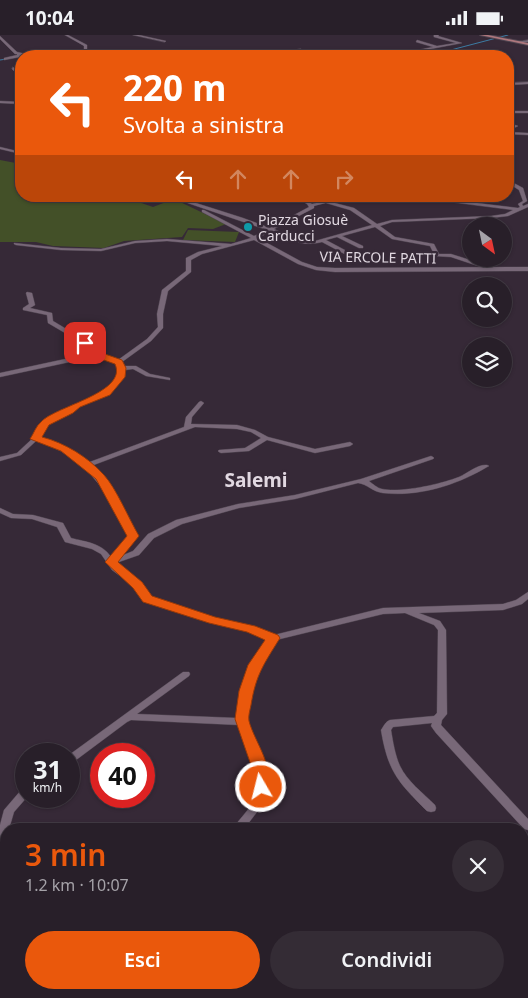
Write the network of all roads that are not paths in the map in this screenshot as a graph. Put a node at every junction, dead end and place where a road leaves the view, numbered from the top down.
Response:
1 (66, 35) edge
2 (80, 35) edge
3 (134, 35) edge
4 (290, 35) edge
5 (438, 35) edge
6 (482, 35) edge
7 (296, 36) edge
8 (0, 37) edge
9 (74, 39) junction
10 (166, 41) dead end
11 (417, 41) dead end
12 (528, 43) edge
13 (438, 47) junction
14 (15, 50) edge
15 (86, 50) edge
16 (422, 50) edge
17 (15, 57) edge
18 (6, 59) dead end
19 (13, 68) dead end
20 (15, 70) edge
21 (528, 83) edge
22 (514, 84) edge
23 (15, 99) edge
24 (2, 102) edge
25 (15, 103) edge
26 (514, 112) edge
27 (528, 112) edge
28 (514, 133) edge
29 (528, 134) edge
30 (0, 149) edge
31 (15, 152) edge
32 (514, 184) edge
33 (184, 202) edge
34 (186, 202) edge
35 (307, 202) edge
36 (331, 202) edge
37 (465, 202) edge
38 (327, 203) junction
39 (311, 204) junction
40 (526, 208) edge
41 (221, 213) junction
42 (211, 215) junction
43 (245, 221) junction
44 (231, 225) junction
45 (374, 226) junction
46 (271, 230) junction
47 (338, 236) junction
48 (255, 239) junction
49 (322, 240) junction
50 (16, 244) dead end
51 (232, 246) junction
52 (361, 247) dead end
53 (354, 257) dead end
54 (490, 269) junction
55 (528, 269) edge
56 (29, 293) dead end
57 (102, 356) junction
58 (120, 365) junction
59 (0, 375) edge
60 (168, 379) dead end
61 (201, 403) dead end
62 (187, 427) junction
63 (266, 438) junction
64 (36, 439) junction
65 (350, 444) dead end
66 (221, 451) dead end
67 (0, 459) edge
68 (431, 459) dead end
69 (85, 466) junction
70 (484, 466) dead end
71 (362, 481) junction
72 (0, 510) edge
73 (151, 536) junction
74 (133, 539) junction
75 (111, 562) junction
76 (528, 595) edge
77 (523, 603) edge
78 (405, 610) junction
79 (273, 638) junction
80 (186, 674) dead end
81 (124, 719) junction
82 (436, 719) junction
83 (243, 722) junction
84 (80, 751) edge
85 (15, 804) edge
86 (431, 808) dead end
87 (6, 823) edge
88 (242, 823) edge
89 (525, 823) edge

1 - 9 street
2 - 9 street
3 - 10 street
4 - 7 street
5 - 13 street
6 - 12 main road
8 - 14 street
9 - 15 street
11 - 13 street
13 - 16 street
17 - 18 street
19 - 20 street
21 - 22 street
23 - 24 street
24 - 25 street
26 - 27 street
28 - 29 street
30 - 31 street
32 - 40 street
33 - 42 street, VIA ERCOLE PATTI
34 - 41 street
35 - 39 street
36 - 38 street
37 - 40 street
38 - 39 street
38 - 45 street
39 - 46 street
40 - 45 street
41 - 42 street
41 - 43 street
42 - 44 street, VIA ERCOLE PATTI
43 - 44 street
43 - 46 street
44 - 48 street, VIA ERCOLE PATTI
45 - 47 street
45 - 54 street
46 - 48 street
46 - 49 street
47 - 49 street
47 - 52 street
48 - 51 street
48 - 54 street, VIA ERCOLE PATTI
49 - 53 street
50 - 51 street
51 - 58 street
54 - 55 street, VIA ERCOLE PATTI
56 - 57 street
57 - 58 street
57 - 59 street
58 - 60 street
58 - 64 street
61 - 62 street
62 - 63 street
62 - 69 street
63 - 65 street
63 - 66 street
64 - 67 street
64 - 69 street
68 - 71 street
69 - 74 street
70 - 71 street
71 - 73 street
72 - 75 street
73 - 74 street
73 - 75 street
74 - 75 street
75 - 79 street
76 - 77 street
77 - 78 street
78 - 79 street
78 - 82 street
79 - 83 street
80 - 81 street
81 - 83 street
81 - 84 street
82 - 86 street
82 - 89 street
83 - 88 street
85 - 87 street

